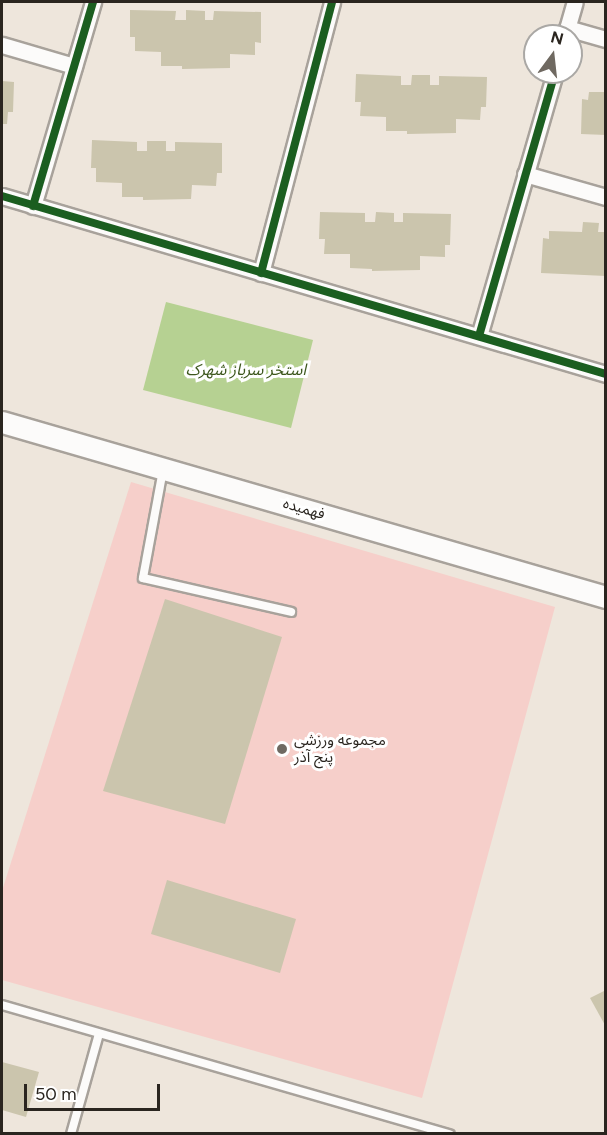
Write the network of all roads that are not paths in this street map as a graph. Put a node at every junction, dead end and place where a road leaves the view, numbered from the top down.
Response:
1 (93, 2) edge
2 (332, 2) edge
3 (575, 2) edge
4 (568, 24) edge
5 (583, 35) edge
6 (606, 39) edge
7 (2, 45) edge
8 (74, 66) junction
9 (551, 84) edge
10 (525, 174) junction
11 (2, 196) edge
12 (606, 197) edge
13 (33, 206) junction
14 (261, 273) junction
15 (479, 336) junction
16 (606, 374) edge
17 (2, 422) edge
18 (164, 469) junction
19 (606, 597) edge
20 (291, 612) dead end
21 (2, 1005) edge
22 (99, 1034) junction
23 (71, 1134) edge
24 (450, 1134) edge

1 - 8 street
2 - 14 street
3 - 4 street
5 - 6 street
7 - 8 street
8 - 13 street
9 - 10 street
10 - 12 street
10 - 15 street
11 - 13 street
13 - 14 street
14 - 15 street
15 - 16 street
17 - 18 main road, فهمیده
18 - 19 main road, فهمیده
18 - 20 lane
21 - 22 lane
22 - 23 lane
22 - 24 lane

